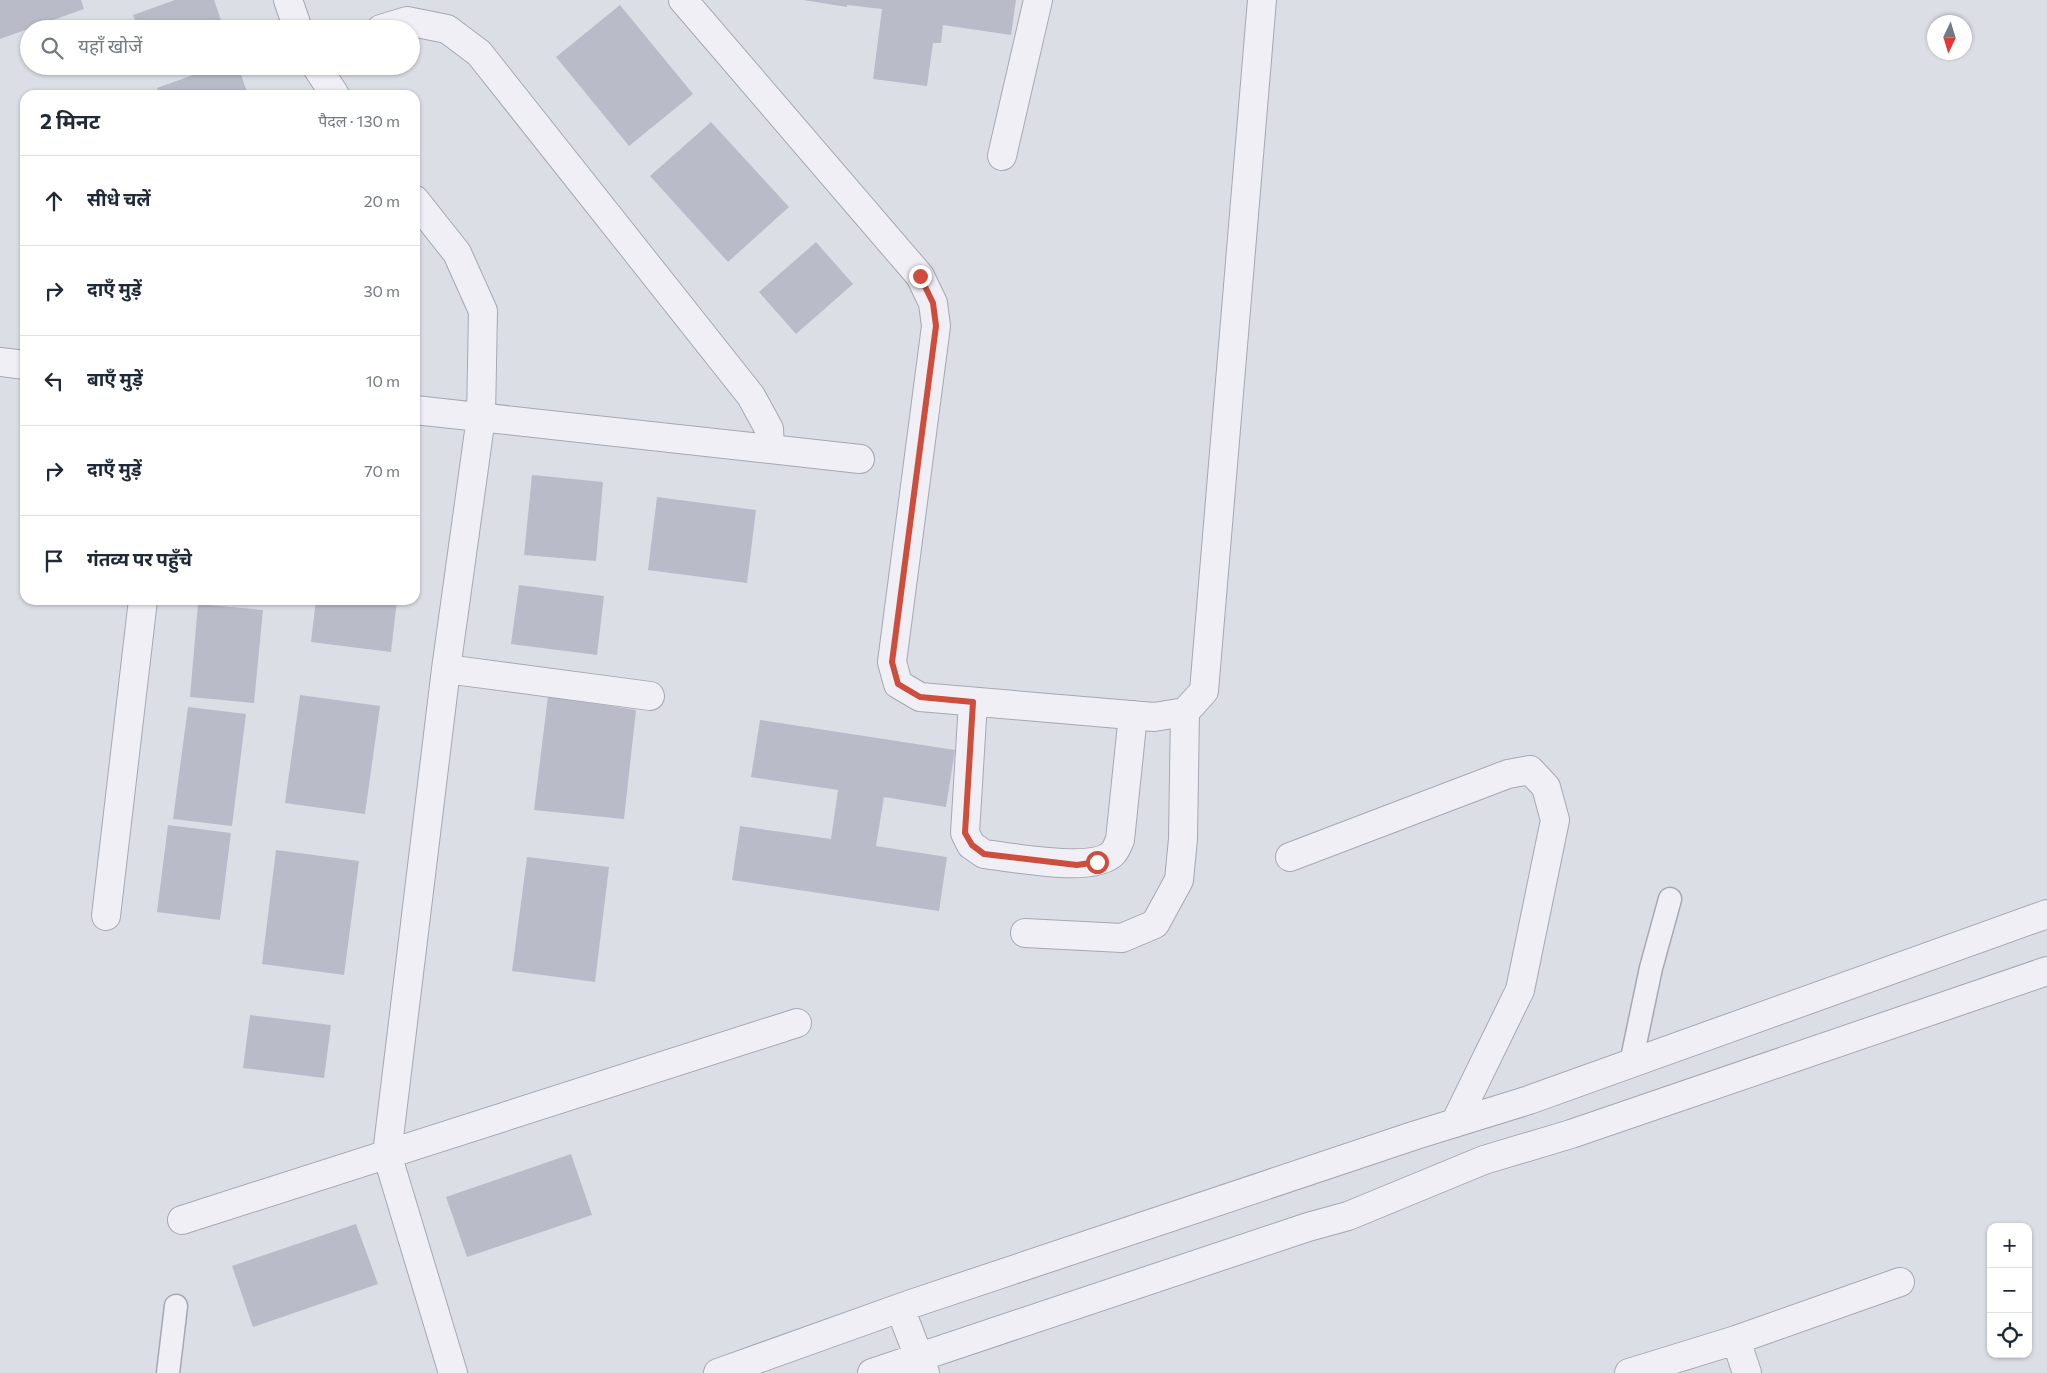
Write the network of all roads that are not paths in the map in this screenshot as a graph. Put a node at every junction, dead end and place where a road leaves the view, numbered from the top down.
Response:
1 (288, 0) edge
2 (683, 0) edge
3 (1038, 0) edge
4 (1262, 0) edge
5 (295, 20) edge
6 (420, 24) edge
7 (322, 75) edge
8 (333, 90) edge
9 (1002, 156) dead end
10 (420, 206) edge
11 (0, 362) edge
12 (20, 364) edge
13 (420, 411) edge
14 (481, 417) junction
15 (770, 449) junction
16 (860, 459) dead end
17 (143, 605) edge
18 (446, 669) junction
19 (650, 696) dead end
20 (973, 702) junction
21 (1185, 712) junction
22 (1133, 715) junction
23 (1290, 857) dead end
24 (1670, 899) dead end
25 (2047, 914) edge
26 (106, 916) dead end
27 (1025, 933) dead end
28 (2047, 971) edge
29 (797, 1022) dead end
30 (1631, 1063) junction
31 (1455, 1123) junction
32 (388, 1154) junction
33 (182, 1220) dead end
34 (1900, 1282) dead end
35 (176, 1306) dead end
36 (900, 1308) junction
37 (1736, 1340) junction
38 (922, 1365) edge
39 (168, 1373) edge
40 (453, 1373) edge
41 (718, 1373) edge
42 (872, 1373) edge
43 (1629, 1373) edge
44 (1747, 1373) edge

1 - 5 street
2 - 20 street
3 - 9 street
4 - 21 street
6 - 15 street
7 - 8 street
10 - 14 street
11 - 12 street
13 - 14 street
14 - 15 street
14 - 18 street
15 - 16 street
17 - 26 street
18 - 19 street
18 - 32 street
20 - 22 street
20 - 22 street
21 - 22 street
21 - 27 street
23 - 31 street
24 - 30 lane
25 - 30 street
28 - 38 street
29 - 32 street
30 - 31 street
31 - 36 street
32 - 33 street
32 - 40 street
34 - 37 street
35 - 39 lane
36 - 38 street
36 - 41 street
37 - 43 street
37 - 44 street
38 - 42 street

